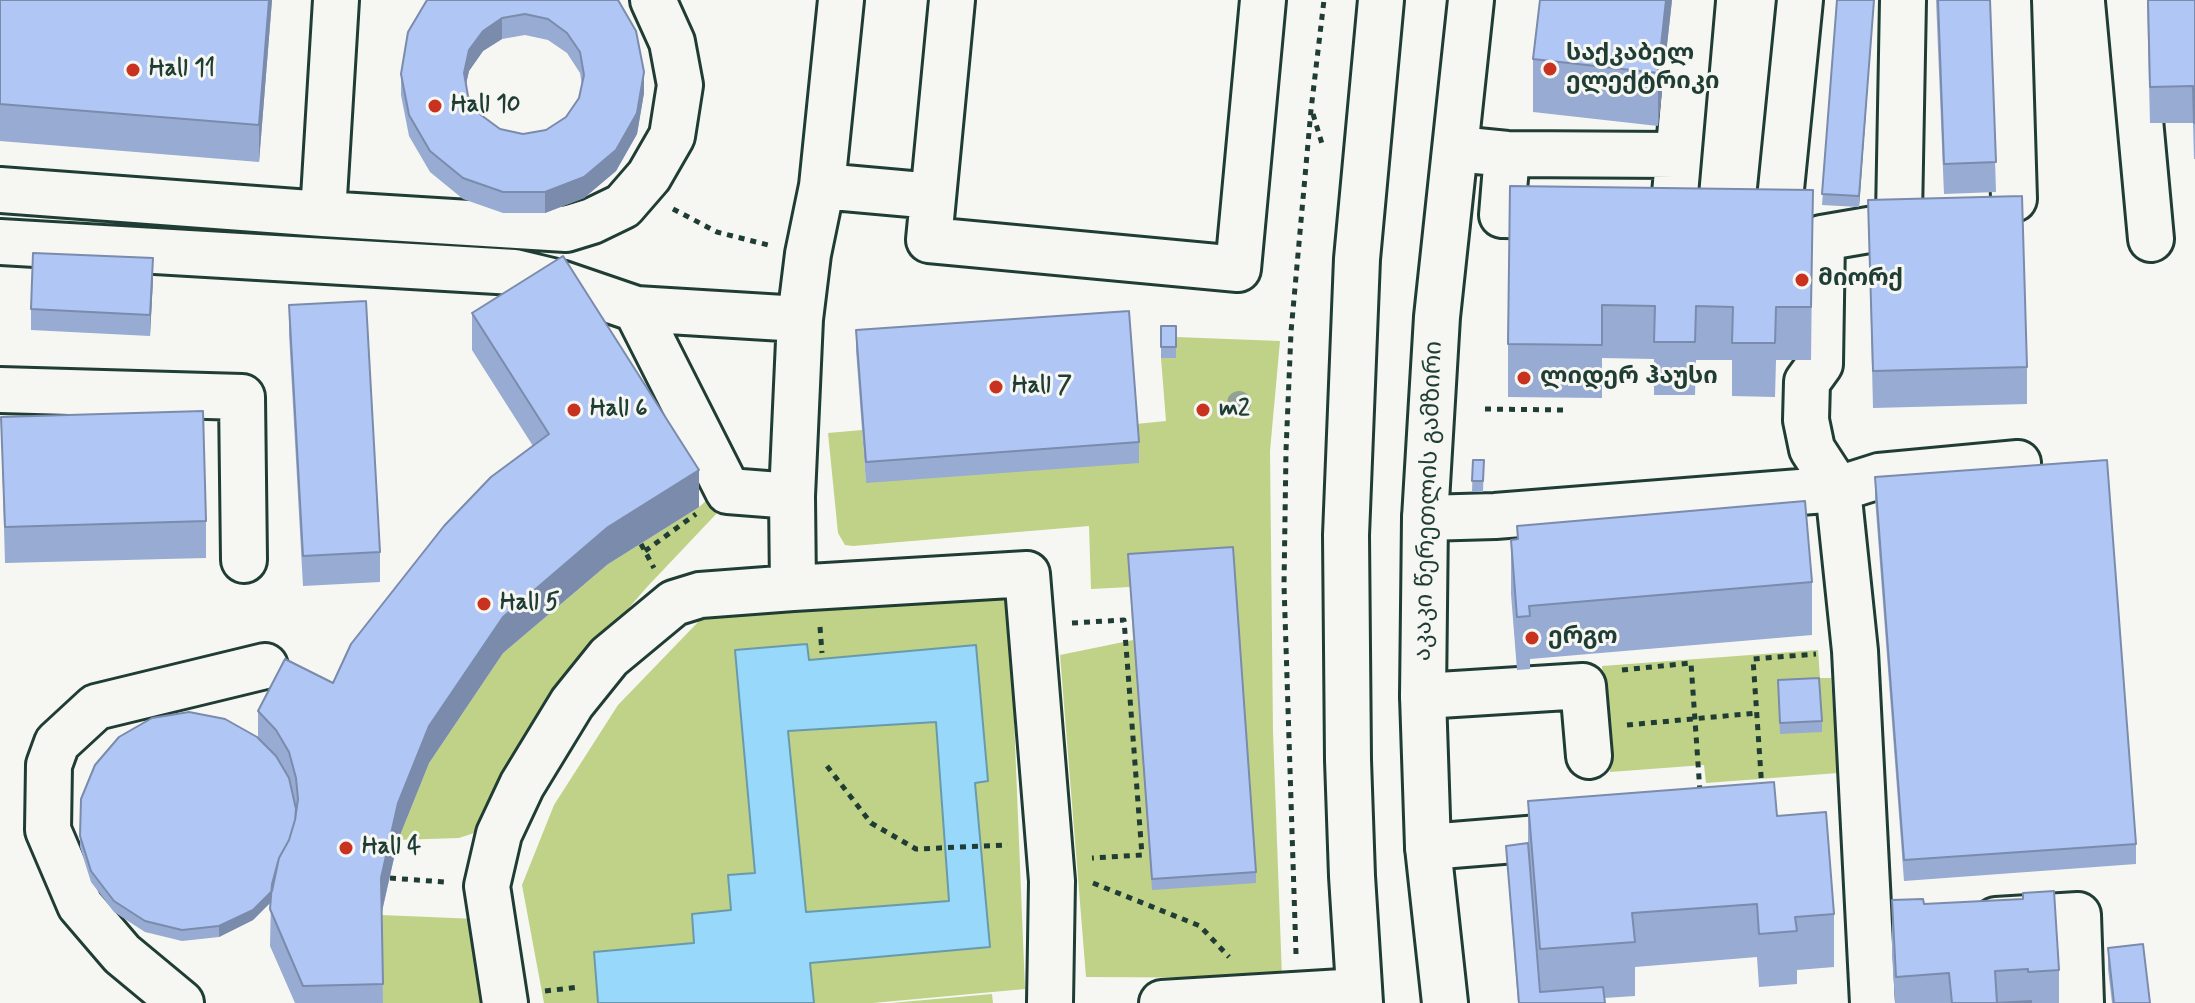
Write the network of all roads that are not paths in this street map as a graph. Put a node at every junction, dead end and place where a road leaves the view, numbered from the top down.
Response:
1 (336, 0) edge
2 (653, 0) edge
3 (841, 0) edge
4 (952, 0) edge
5 (1263, 0) edge
6 (1381, 0) edge
7 (1471, 0) edge
8 (1692, 0) edge
9 (1800, 0) edge
10 (1903, 0) edge
11 (2008, 0) edge
12 (2129, 0) edge
13 (1455, 149) junction
14 (1507, 154) junction
15 (1677, 155) junction
16 (822, 186) junction
17 (0, 190) edge
18 (933, 196) junction
19 (2014, 199) edge
20 (323, 214) junction
21 (1642, 217) junction
22 (2151, 239) dead end
23 (0, 242) edge
24 (636, 309) junction
25 (800, 319) junction
26 (0, 390) edge
27 (2018, 463) edge
28 (1838, 489) junction
29 (792, 496) junction
30 (1425, 518) junction
31 (244, 560) dead end
32 (793, 588) junction
33 (265, 666) dead end
34 (1423, 696) junction
35 (1586, 724) road end
36 (1624, 830) edge
37 (1428, 847) junction
38 (1958, 922) edge
39 (1914, 924) edge
40 (1869, 926) junction
41 (1360, 997) edge
42 (181, 1003) edge
43 (505, 1003) edge
44 (1050, 1003) edge
45 (1162, 1003) edge
46 (1445, 1003) edge
47 (1873, 1003) edge
48 (2081, 1003) edge

1 - 20 main road
2 - 20 main road
3 - 16 main road
4 - 18 main road
5 - 18 main road
6 - 41 main road
7 - 13 main road, აკაკი წერეთლის გამზირი
8 - 15 main road
9 - 21 main road
10 - 28 main road
11 - 19 main road
12 - 22 main road
13 - 14 main road
13 - 30 main road, აკაკი წერეთლის გამზირი
14 - 15 main road
14 - 21 main road
15 - 21 main road
16 - 18 main road
16 - 25 main road
17 - 20 main road
23 - 24 main road
24 - 25 main road
24 - 29 main road
25 - 29 main road
26 - 31 main road
27 - 28 main road
28 - 30 main road
28 - 40 main road
29 - 32 main road
30 - 34 main road, აკაკი წერეთლის გამზირი
32 - 43 main road
32 - 44 main road
33 - 42 main road
34 - 35 main road
34 - 37 main road, აკაკი წერეთლის გამზირი
36 - 37 main road
37 - 46 main road, აკაკი წერეთლის გამზირი
38 - 48 main road
39 - 40 main road
40 - 47 main road
41 - 45 main road

